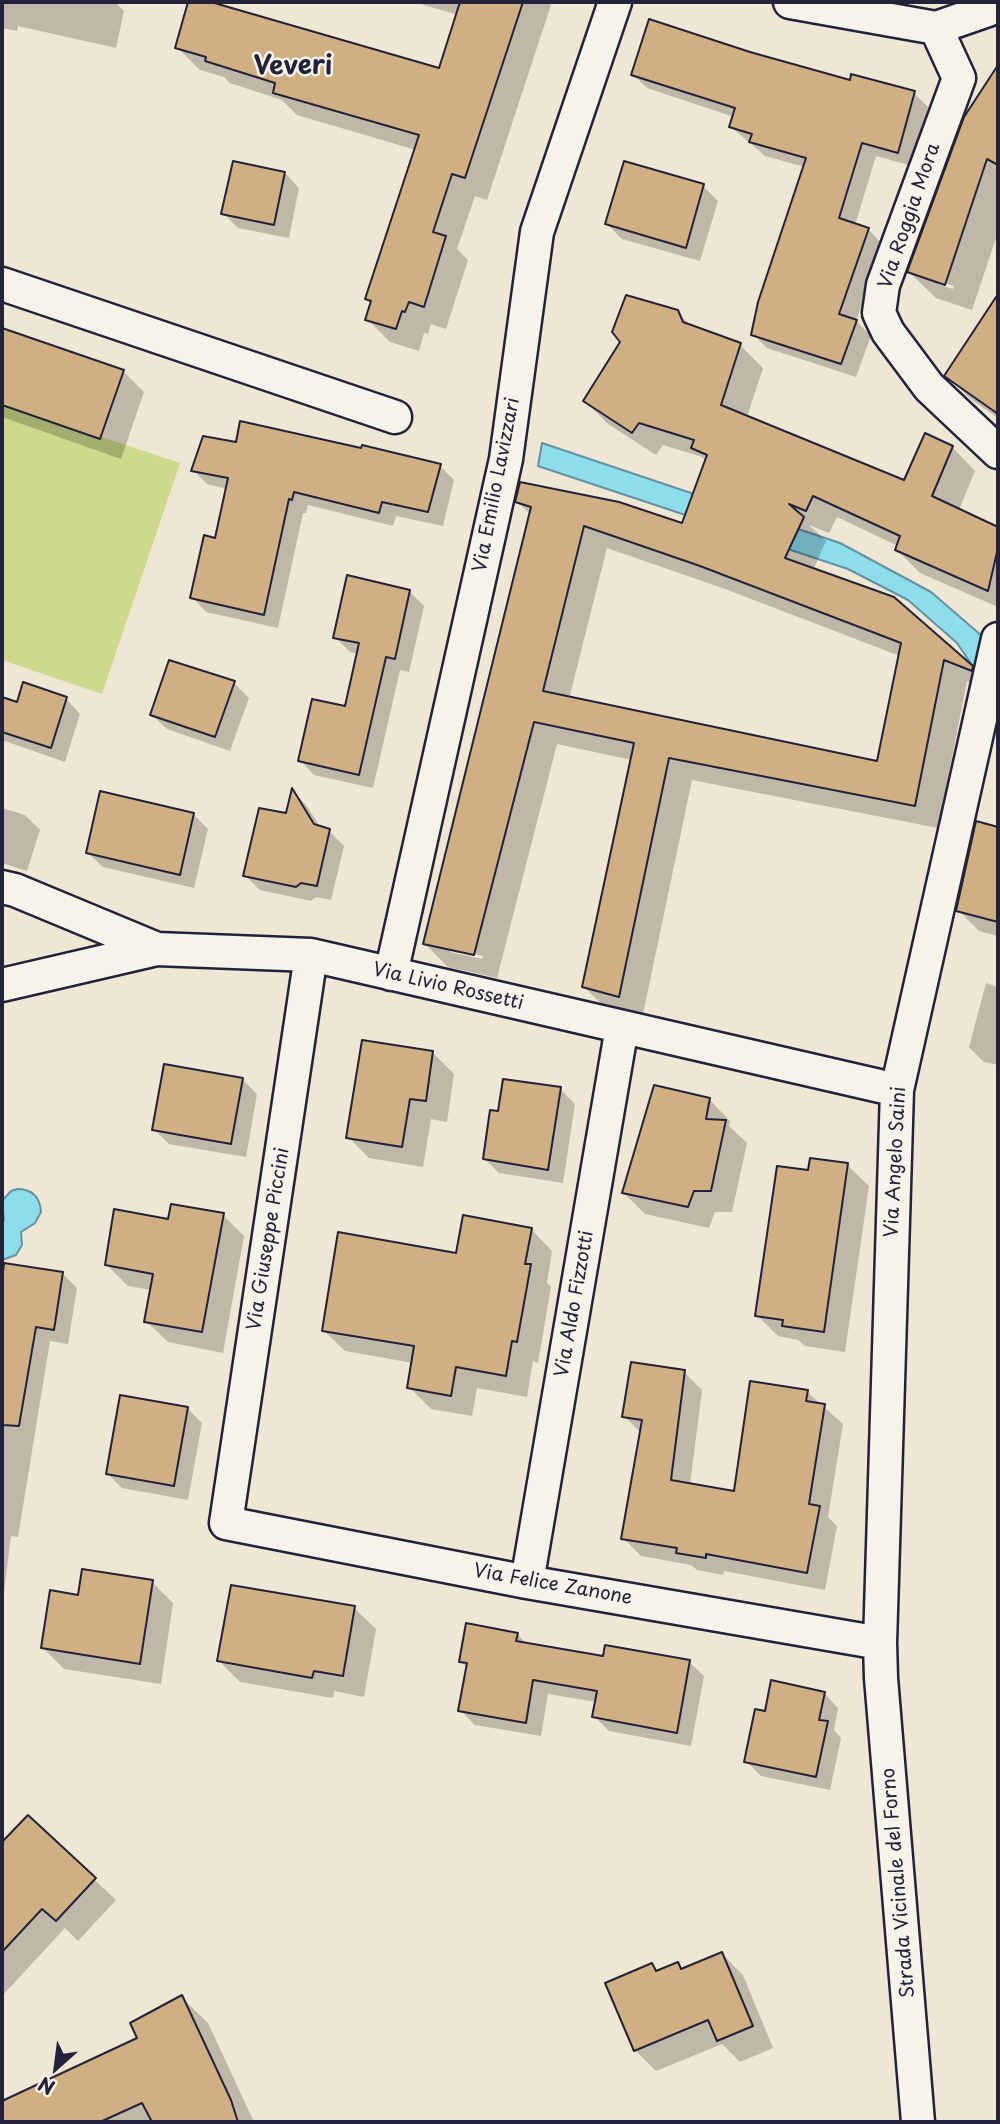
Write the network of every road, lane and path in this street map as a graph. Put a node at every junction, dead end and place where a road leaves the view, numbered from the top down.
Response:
1 (615, 2) edge
2 (790, 2) edge
3 (992, 2) edge
4 (936, 28) junction
5 (2, 284) edge
6 (395, 417) dead end
7 (998, 452) edge
8 (998, 639) edge
9 (2, 887) edge
10 (157, 949) junction
11 (311, 955) junction
12 (391, 974) junction
13 (2, 985) edge
14 (622, 1027) junction
15 (897, 1090) junction
16 (226, 1523) joint
17 (527, 1582) junction
18 (880, 1643) junction
19 (918, 2122) edge

1 - 12 street, Via Emilio Lavizzari
2 - 4 street
3 - 4 street
4 - 7 street, Via Roggia Mora
5 - 6 street
8 - 15 street, Via Angelo Saini
9 - 10 street, Via Livio Rossetti
10 - 11 street, Via Livio Rossetti
10 - 13 street
11 - 12 street, Via Livio Rossetti
11 - 16 street, Via Giuseppe Piccini
12 - 14 street, Via Livio Rossetti
14 - 15 street, Via Livio Rossetti
14 - 17 street, Via Aldo Fizzotti
15 - 18 street, Via Angelo Saini
16 - 17 street, Via Felice Zanone
17 - 18 street, Via Felice Zanone
18 - 19 street, Strada Vicinale del Forno

